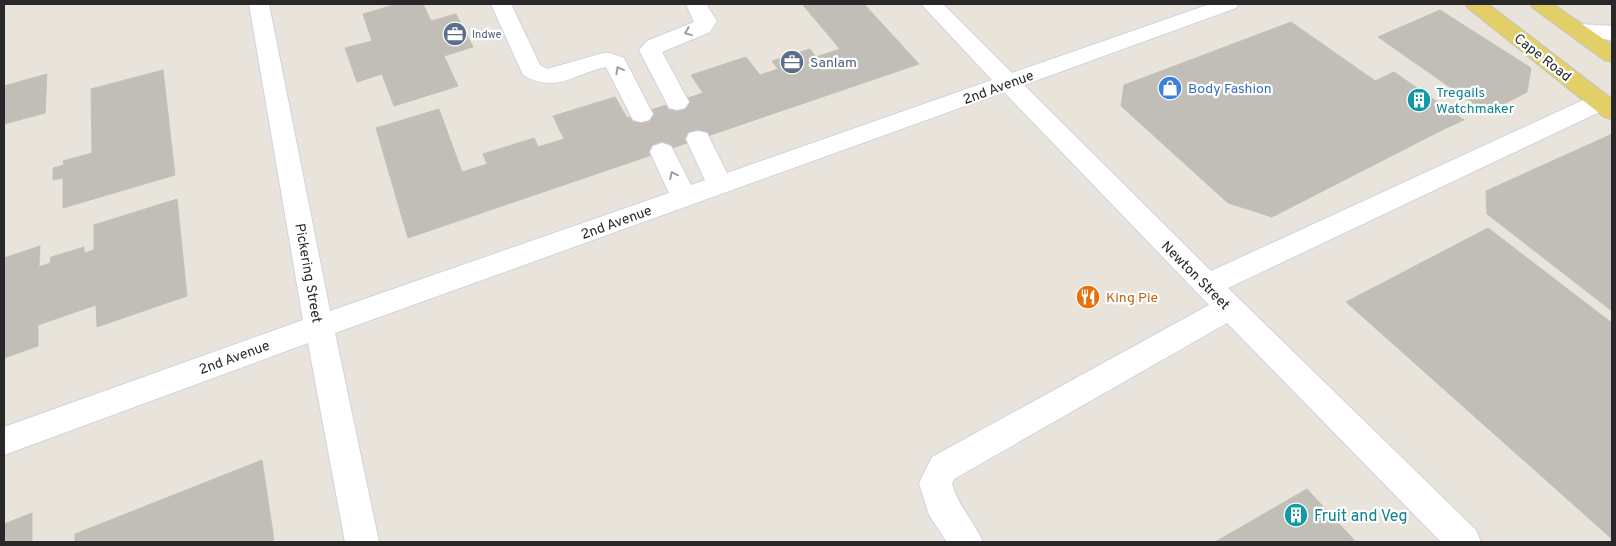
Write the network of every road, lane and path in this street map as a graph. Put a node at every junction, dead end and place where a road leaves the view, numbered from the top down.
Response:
1 (259, 4) edge
2 (501, 4) edge
3 (696, 4) edge
4 (931, 4) edge
5 (1229, 4) edge
6 (1475, 4) edge
7 (1540, 4) edge
8 (1579, 31) junction
9 (1612, 33) edge
10 (1612, 55) edge
11 (1007, 83) junction
12 (678, 102) tunnel mouth
13 (1606, 106) edge
14 (641, 114) tunnel mouth
15 (698, 140) tunnel mouth
16 (662, 152) tunnel mouth
17 (720, 185) junction
18 (684, 197) junction
19 (1207, 286) junction
20 (1229, 308) junction
21 (319, 327) junction
22 (4, 441) edge
23 (362, 542) edge
24 (966, 542) edge
25 (1464, 542) edge

1 - 21 street, Pickering Street
14 -> 2 street
3 -> 12 street
4 - 11 street, Newton Street
5 - 11 street, 2nd Avenue
6 - 13 main road, Cape Road
7 - 8 main road
8 - 9 street
8 - 10 main road
11 - 17 street, 2nd Avenue
11 - 19 street, Newton Street
13 - 19 street
15 - 17 street
18 -> 16 street
17 - 18 street, 2nd Avenue
18 - 21 street, 2nd Avenue
19 - 20 street, Newton Street
20 - 24 street
20 - 25 street, Newton Street
21 - 22 street, 2nd Avenue
21 - 23 street, Pickering Street

